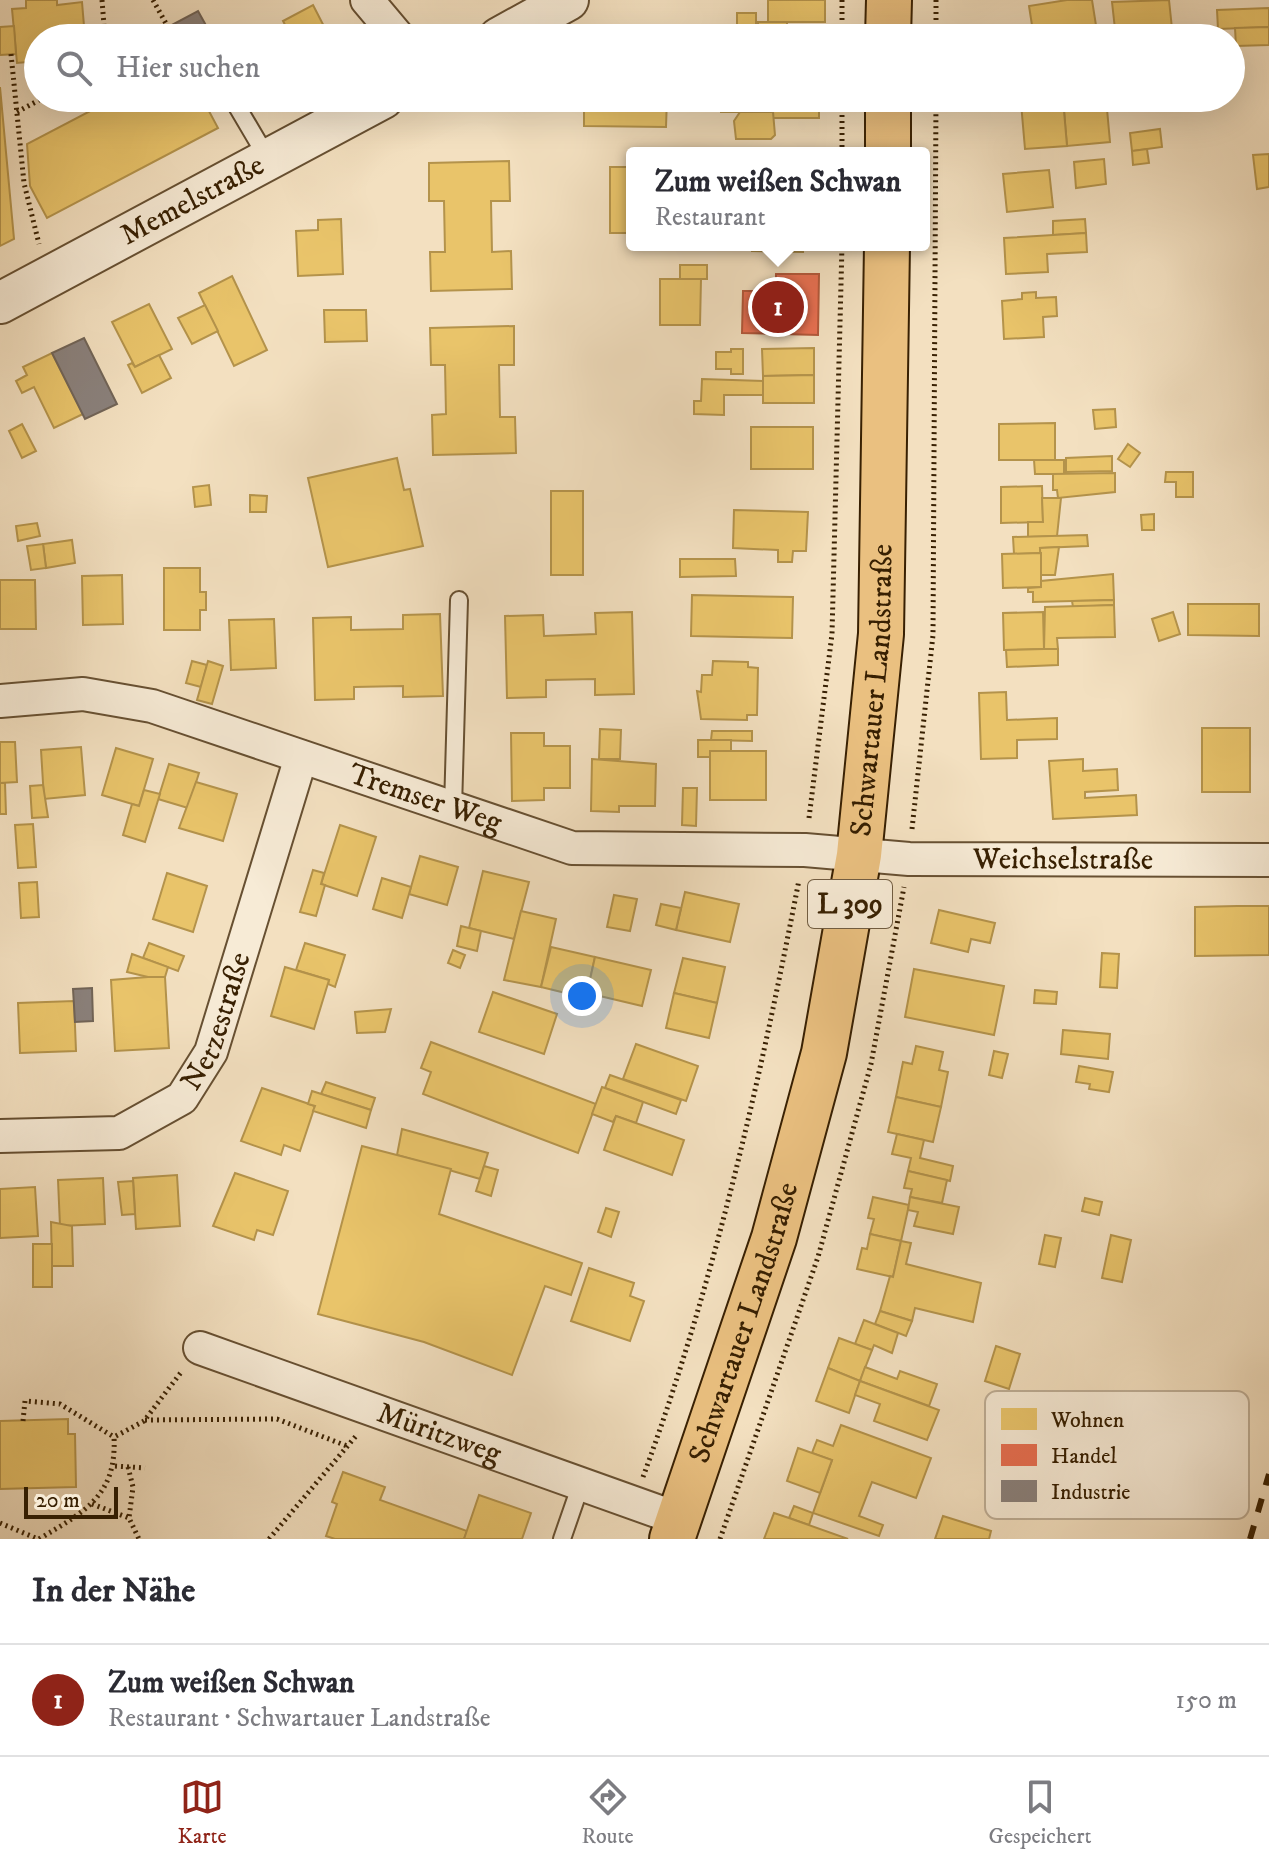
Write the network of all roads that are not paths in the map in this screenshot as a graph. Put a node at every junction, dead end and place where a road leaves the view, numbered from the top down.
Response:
1 (367, 0) edge
2 (568, 0) edge
3 (889, 0) edge
4 (387, 24) edge
5 (524, 24) edge
6 (888, 24) edge
7 (240, 112) edge
8 (357, 112) edge
9 (888, 112) edge
10 (888, 147) edge
11 (268, 159) junction
12 (887, 251) edge
13 (0, 303) edge
14 (459, 600) dead end
15 (0, 701) edge
16 (301, 757) junction
17 (453, 808) junction
18 (859, 855) junction
19 (1269, 860) edge
20 (0, 1136) edge
21 (200, 1348) road end
22 (581, 1484) junction
23 (676, 1529) edge
24 (562, 1539) edge

1 - 4 street
2 - 5 street
3 - 6 main road
7 - 11 lane
8 - 11 street, Memelstraße
9 - 10 main road
11 - 13 street, Memelstraße
12 - 18 main road, Schwartauer Landstraße / L 309
14 - 17 lane
15 - 16 street, Tremser Weg
16 - 17 street, Tremser Weg
16 - 20 street, Netzestraße
17 - 18 street, Tremser Weg
18 - 19 street, Weichselstraße
18 - 23 main road, Schwartauer Landstraße / L 309
21 - 22 street, Müritzweg
22 - 23 street, Müritzweg
22 - 24 lane

